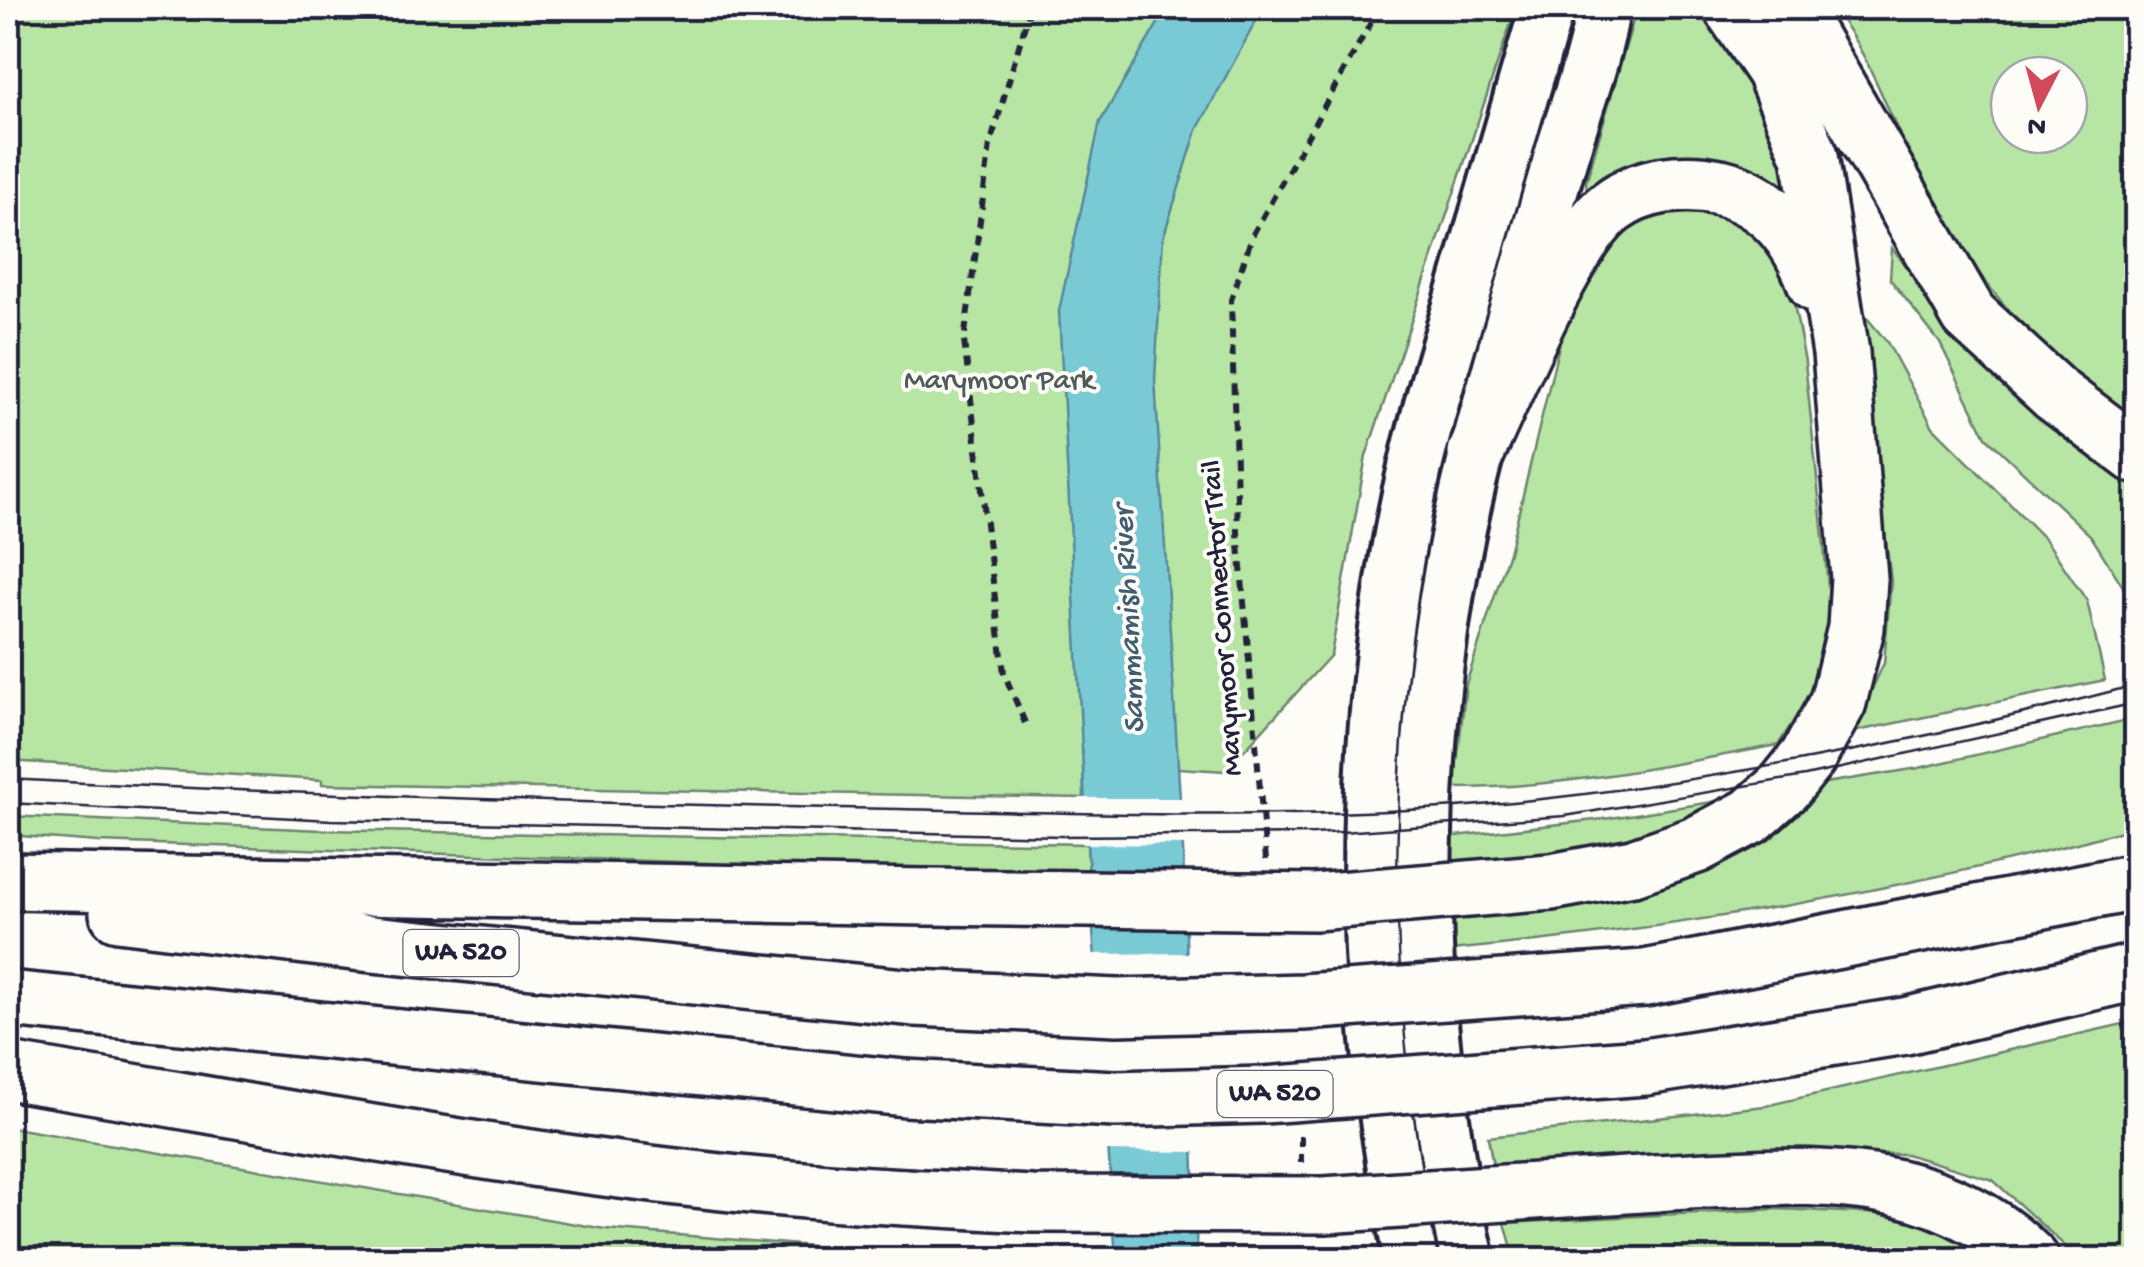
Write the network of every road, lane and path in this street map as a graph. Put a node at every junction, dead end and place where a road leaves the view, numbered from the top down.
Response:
1 (1030, 8) edge
2 (1379, 8) edge
3 (1547, 8) edge
4 (1603, 8) edge
5 (1732, 8) edge
6 (1792, 8) edge
7 (1841, 353) junction
8 (1476, 453) junction
9 (2136, 455) edge
10 (1025, 722) dead end
11 (1267, 868) dead end
12 (8, 881) edge
13 (2136, 882) edge
14 (8, 900) edge
15 (2136, 972) edge
16 (8, 999) edge
17 (8, 1070) edge
18 (1300, 1124) dead end
19 (1301, 1174) dead end
20 (1411, 1260) edge
21 (1468, 1260) edge
22 (2032, 1260) edge

1 - 10 path
2 - 11 path, Marymoor Connector Trail
3 - 20 main road
4 - 8 main road
5 - 7 highway
6 - 9 highway
7 - 8 highway
7 - 12 highway, bridge
8 - 21 main road
13 - 14 highway, WA 520, bridge
15 - 16 highway, WA 520, bridge
17 - 22 highway, bridge
18 - 19 path

